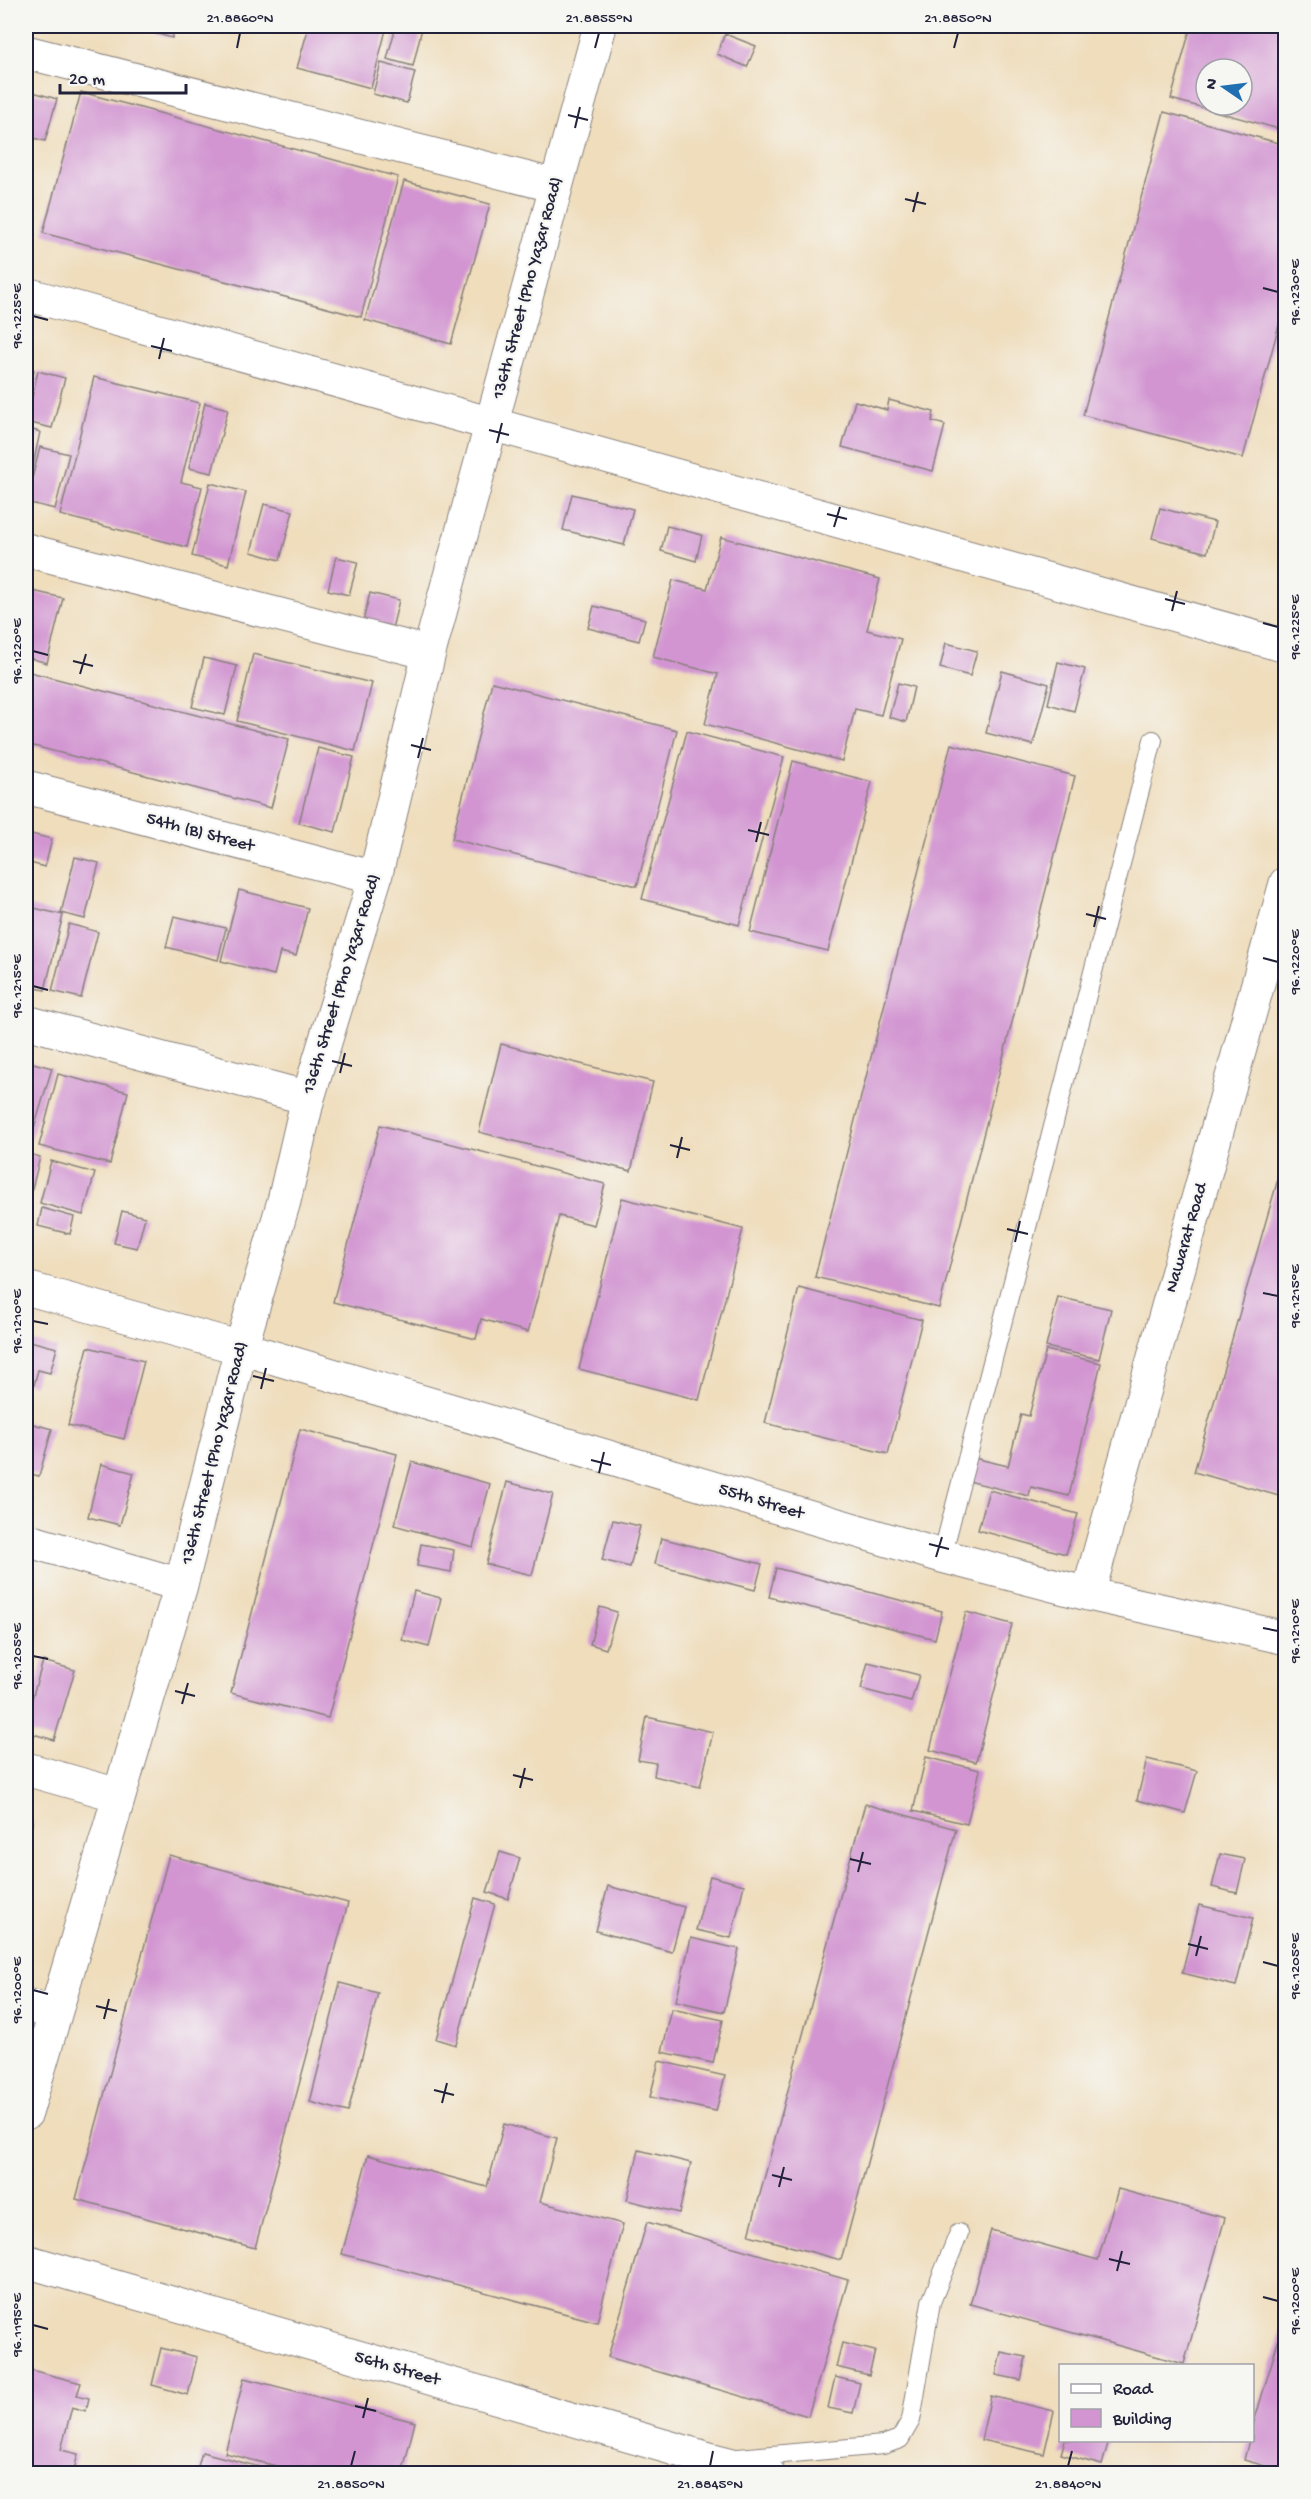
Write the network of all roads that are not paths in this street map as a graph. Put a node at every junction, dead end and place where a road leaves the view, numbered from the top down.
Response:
1 (600, 26) edge
2 (26, 52) edge
3 (556, 186) junction
4 (26, 294) edge
5 (490, 426) junction
6 (26, 550) edge
7 (1286, 646) edge
8 (429, 653) junction
9 (1153, 740) dead end
10 (26, 787) edge
11 (375, 878) junction
12 (1286, 883) edge
13 (26, 1022) edge
14 (308, 1098) junction
15 (26, 1288) edge
16 (241, 1348) junction
17 (26, 1540) edge
18 (942, 1556) junction
19 (181, 1585) junction
20 (1088, 1594) junction
21 (1286, 1638) edge
22 (26, 1769) edge
23 (118, 1795) junction
24 (40, 2009) edge
25 (26, 2113) edge
26 (960, 2233) dead end
27 (26, 2261) edge
28 (713, 2460) junction
29 (768, 2474) edge

1 - 3 street, 136th Street (Pho Yazar Road)
2 - 3 street
3 - 5 street, 136th Street (Pho Yazar Road)
4 - 5 street
5 - 7 street
5 - 8 street, 136th Street (Pho Yazar Road)
6 - 8 street
8 - 11 street, 136th Street (Pho Yazar Road)
9 - 18 lane
10 - 11 street, 54th (B) Street
11 - 14 street, 136th Street (Pho Yazar Road)
12 - 20 street, Nawarat Road
13 - 14 street
14 - 16 street, 136th Street (Pho Yazar Road)
15 - 16 street, 55th Street
16 - 18 street, 55th Street
16 - 19 street, 136th Street (Pho Yazar Road)
17 - 19 street
18 - 20 street, 55th Street
19 - 23 street, 136th Street (Pho Yazar Road)
20 - 21 street, 55th Street
22 - 23 street
23 - 24 street, 136th Street (Pho Yazar Road)
24 - 25 street, 136th Street (Pho Yazar Road)
26 - 28 lane
27 - 28 street, 56th Street
28 - 29 street, 56th Street

